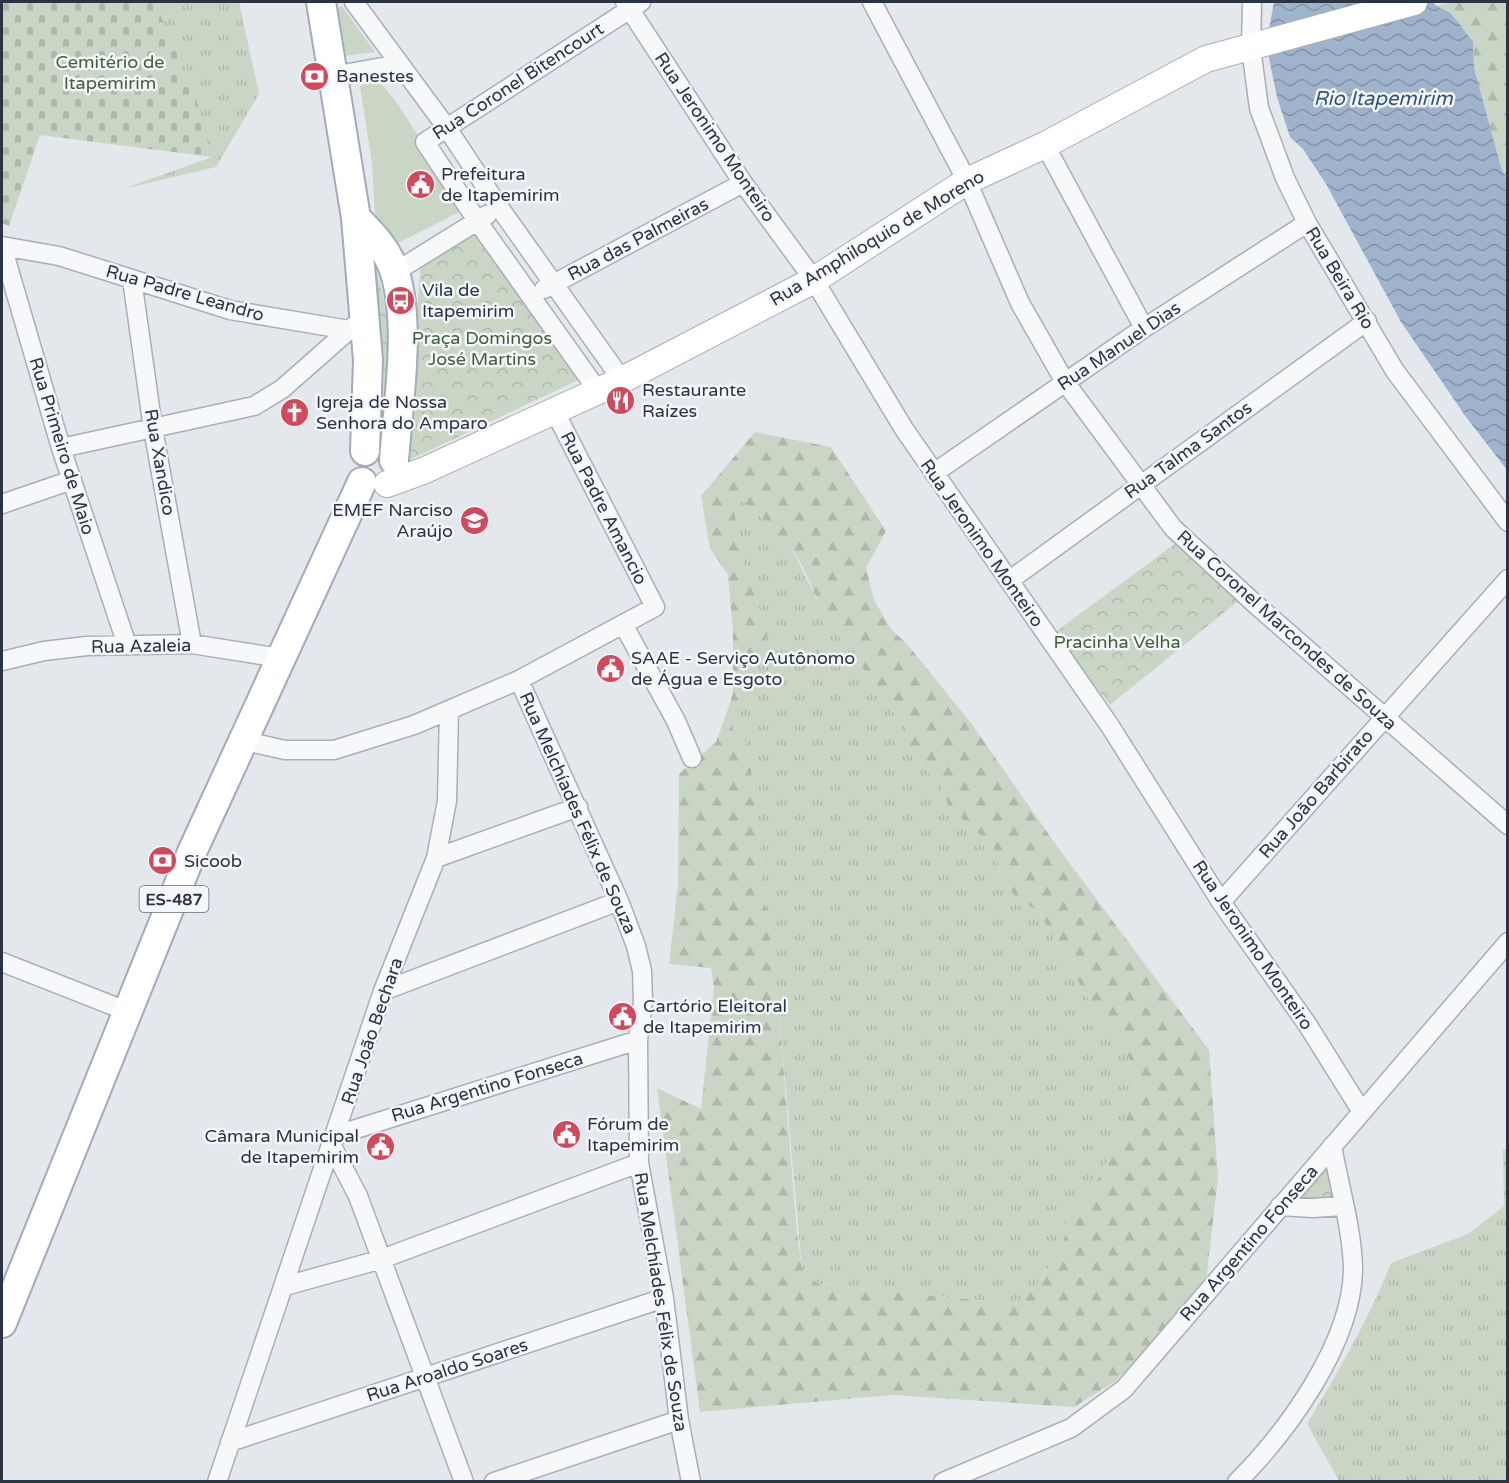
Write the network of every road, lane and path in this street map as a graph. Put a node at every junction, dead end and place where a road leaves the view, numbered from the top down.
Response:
1 (321, 2) edge
2 (354, 2) edge
3 (872, 2) edge
4 (1252, 2) edge
5 (1414, 2) edge
6 (631, 4) edge
7 (1258, 47) junction
8 (399, 64) junction
9 (332, 76) junction
10 (447, 128) junction
11 (1045, 145) junction
12 (967, 181) junction
13 (743, 183) junction
14 (499, 207) junction
15 (356, 218) junction
16 (478, 222) junction
17 (1307, 223) junction
18 (2, 246) edge
19 (395, 272) junction
20 (132, 279) junction
21 (814, 280) junction
22 (553, 285) junction
23 (532, 294) junction
24 (1367, 321) junction
25 (357, 324) junction
26 (1144, 328) junction
27 (622, 380) junction
28 (1065, 382) junction
29 (598, 391) junction
30 (554, 410) junction
31 (153, 429) junction
32 (61, 448) junction
33 (934, 473) junction
34 (381, 475) junction
35 (72, 480) junction
36 (1141, 485) junction
37 (2, 504) edge
38 (1508, 522) edge
39 (1508, 579) edge
40 (1010, 580) junction
41 (623, 624) junction
42 (192, 644) junction
43 (127, 645) junction
44 (280, 658) junction
45 (2, 661) edge
46 (519, 680) junction
47 (449, 711) junction
48 (1383, 717) junction
49 (245, 741) junction
50 (692, 758) dead end
51 (578, 807) junction
52 (1508, 825) edge
53 (436, 858) junction
54 (620, 901) junction
55 (1221, 902) junction
56 (1508, 942) edge
57 (2, 962) edge
58 (383, 991) junction
59 (129, 1012) junction
60 (638, 1040) junction
61 (1362, 1112) junction
62 (335, 1140) junction
63 (1332, 1146) junction
64 (639, 1163) junction
65 (1280, 1206) junction
66 (1343, 1206) junction
67 (379, 1260) junction
68 (285, 1286) junction
69 (664, 1298) junction
70 (2, 1323) edge
71 (425, 1377) junction
72 (679, 1420) junction
73 (230, 1442) junction
74 (217, 1482) edge
75 (464, 1482) edge
76 (494, 1482) edge
77 (691, 1482) edge
78 (943, 1482) edge
79 (1237, 1482) edge

1 - 9 main road
2 - 8 street
3 - 12 street, Rua Coronel Marcondes de Souza
4 - 7 street, Rua Beira Rio
5 - 7 main road, Rua Amphiloquio de Moreno
6 - 10 street, Rua Coronel Bitencourt
6 - 13 street, Rua Jeronimo Monteiro
7 - 11 main road, Rua Amphiloquio de Moreno
7 - 17 street, Rua Beira Rio
8 - 9 street
8 - 10 street
9 - 15 main road
10 - 14 street
10 - 16 street, Rua Coronel Bitencourt
11 - 12 main road, Rua Amphiloquio de Moreno
11 - 26 street
12 - 21 main road, Rua Amphiloquio de Moreno
12 - 28 street, Rua Coronel Marcondes de Souza
13 - 21 street, Rua Jeronimo Monteiro
13 - 22 street, Rua das Palmeiras
14 - 16 street
14 - 22 street
15 - 19 main road
15 - 25 main road
16 - 19 street
16 - 23 street
17 - 24 street, Rua Beira Rio
17 - 26 street, Rua Manuel Dias
18 - 20 street, Rua Padre Leandro
18 - 32 street, Rua Primeiro de Maio
19 - 34 main road
20 - 25 street, Rua Padre Leandro
20 - 31 street, Rua Xandico
21 - 27 main road, Rua Amphiloquio de Moreno
21 - 33 street, Rua Jeronimo Monteiro
22 - 23 street, Rua das Palmeiras
22 - 27 street
23 - 29 street
24 - 36 street, Rua Talma Santos
24 - 38 street, Rua Beira Rio
25 - 31 street
25 - 34 main road, ES-487
26 - 28 street, Rua Manuel Dias
27 - 29 main road, Rua Amphiloquio de Moreno
28 - 33 street, Rua Manuel Dias
28 - 36 street, Rua Coronel Marcondes de Souza
29 - 30 main road
30 - 34 main road
30 - 41 street, Rua Padre Amancio
31 - 32 street
31 - 42 street, Rua Xandico
32 - 35 street, Rua Primeiro de Maio
33 - 40 street, Rua Jeronimo Monteiro
34 - 44 main road, ES-487
35 - 37 street
35 - 43 street, Rua Primeiro de Maio
36 - 40 street, Rua Talma Santos
36 - 48 street, Rua Coronel Marcondes de Souza
39 - 48 street, Rua João Barbirato
40 - 55 street, Rua Jeronimo Monteiro
41 - 46 street
41 - 50 street
42 - 43 street, Rua Azaleia
42 - 44 street, Rua Azaleia
43 - 45 street, Rua Azaleia
44 - 49 main road, ES-487
46 - 47 street
46 - 51 street, Rua Melchíades Félix de Souza
47 - 49 street
47 - 53 street, Rua João Bechara
48 - 52 street, Rua Coronel Marcondes de Souza
48 - 55 street, Rua João Barbirato
49 - 59 main road, ES-487
51 - 53 street
51 - 54 street, Rua Melchíades Félix de Souza
53 - 58 street, Rua João Bechara
54 - 58 street
54 - 60 street, Rua Melchíades Félix de Souza
55 - 61 street, Rua Jeronimo Monteiro
56 - 61 street, Rua Argentino Fonseca
57 - 59 street
58 - 62 street, Rua João Bechara
59 - 70 main road, ES-487
60 - 62 street, Rua Argentino Fonseca
60 - 64 street, Rua Melchíades Félix de Souza
61 - 63 street, Rua Argentino Fonseca
62 - 67 street
62 - 68 street, Rua João Bechara
63 - 65 street, Rua Argentino Fonseca
63 - 66 street
64 - 67 street
64 - 69 street, Rua Melchíades Félix de Souza
65 - 66 street
65 - 78 street, Rua Argentino Fonseca
66 - 79 street
67 - 68 street
67 - 71 street
68 - 73 street, Rua João Bechara
69 - 71 street, Rua Aroaldo Soares
69 - 72 street, Rua Melchíades Félix de Souza
71 - 73 street, Rua Aroaldo Soares
71 - 75 street
72 - 76 street
72 - 77 street, Rua Melchíades Félix de Souza
73 - 74 street, Rua João Bechara

